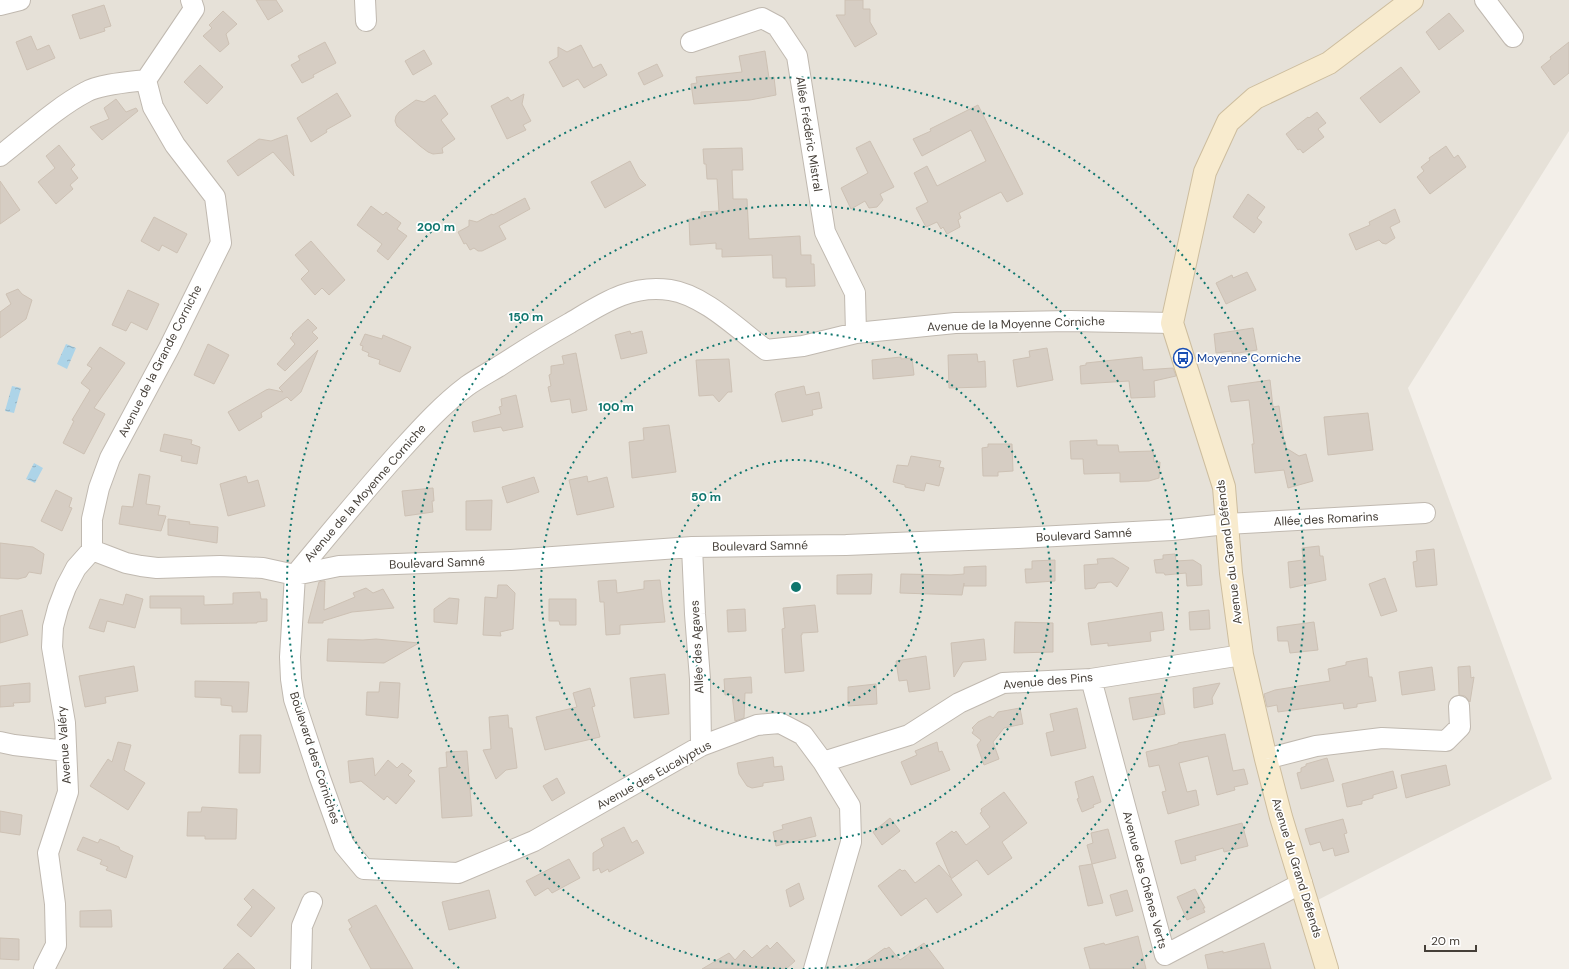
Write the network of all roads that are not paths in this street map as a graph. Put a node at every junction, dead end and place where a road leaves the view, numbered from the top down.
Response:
1 (20, 0) edge
2 (365, 0) edge
3 (1412, 0) edge
4 (1485, 0) edge
5 (196, 3) edge
6 (0, 5) edge
7 (366, 21) dead end
8 (1513, 37) dead end
9 (691, 42) dead end
10 (146, 80) junction
11 (0, 156) edge
12 (1172, 323) junction
13 (856, 333) junction
14 (1426, 513) dead end
15 (1226, 524) junction
16 (692, 547) junction
17 (92, 550) junction
18 (295, 575) junction
19 (1242, 655) junction
20 (1091, 679) junction
21 (1459, 706) dead end
22 (0, 742) edge
23 (701, 746) junction
24 (66, 751) junction
25 (1266, 759) junction
26 (823, 762) junction
27 (344, 844) joint
28 (1302, 883) junction
29 (312, 902) dead end
30 (44, 969) edge
31 (302, 969) edge
32 (814, 969) edge
33 (1327, 969) edge

1 - 6 street
2 - 7 street
3 - 12 street, Avenue du Grand Défends
4 - 8 street
5 - 10 street
9 - 13 street, Allée Frédéric Mistral
10 - 11 street
10 - 17 street, Avenue de la Grande Corniche
12 - 13 street, Avenue de la Moyenne Corniche
12 - 15 street, Avenue du Grand Défends
13 - 18 street, Avenue de la Moyenne Corniche
14 - 15 street, Allée des Romarins
15 - 16 street, Boulevard Samné
15 - 19 street, Avenue du Grand Défends
16 - 18 street, Boulevard Samné
16 - 23 street, Allée des Agaves
17 - 18 street
17 - 24 street, Avenue Valéry
18 - 27 street, Boulevard des Corniches
19 - 20 street, Avenue des Pins
19 - 25 street, Avenue du Grand Défends
20 - 26 street, Avenue des Pins
20 - 28 street, Avenue des Chênes Verts
21 - 25 street
22 - 24 street
23 - 26 street, Avenue des Eucalyptus
23 - 27 street, Avenue des Eucalyptus
24 - 30 street, Avenue Valéry
25 - 28 street, Avenue du Grand Défends
26 - 32 street, Avenue des Eucalyptus
28 - 33 street, Avenue du Grand Défends
29 - 31 street

